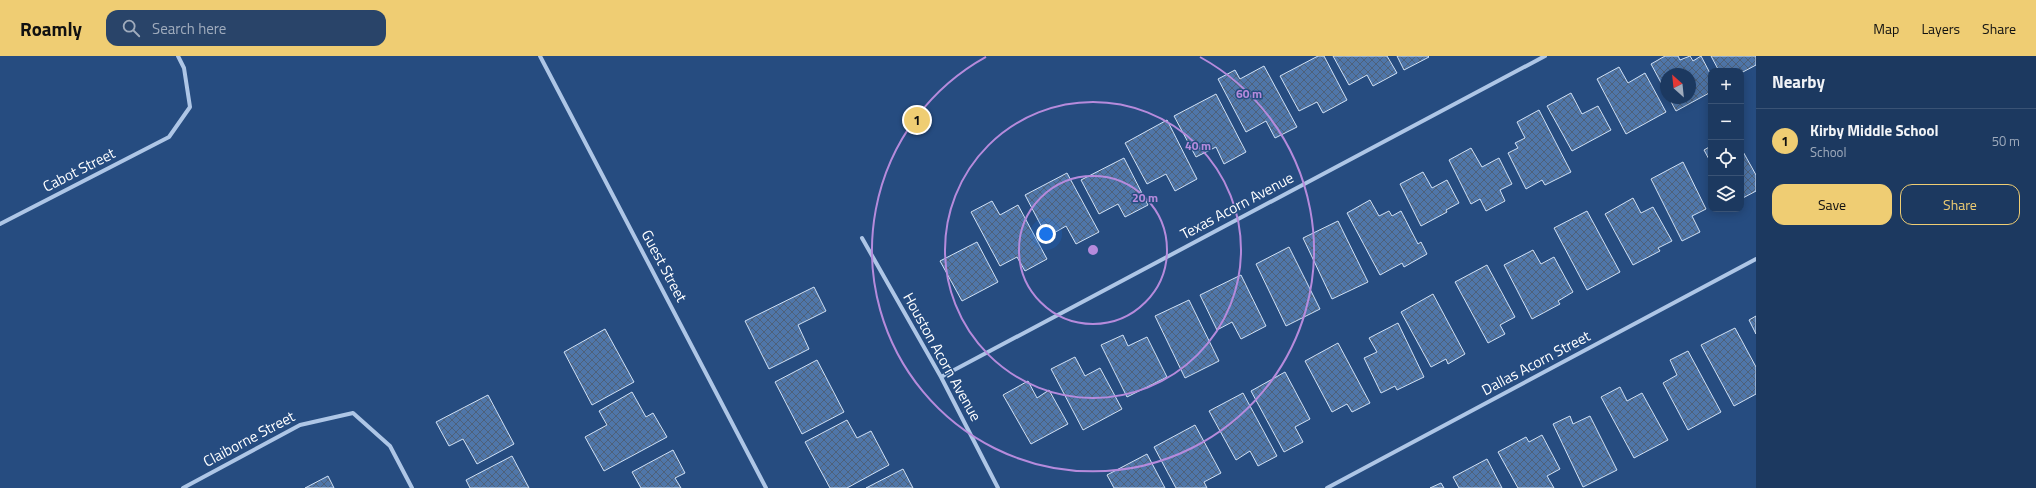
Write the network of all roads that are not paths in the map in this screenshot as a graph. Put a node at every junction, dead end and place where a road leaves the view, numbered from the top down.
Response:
1 (178, 56) edge
2 (540, 56) edge
3 (1545, 56) edge
4 (0, 224) edge
5 (862, 238) dead end
6 (1756, 259) edge
7 (940, 377) junction
8 (183, 488) edge
9 (412, 488) edge
10 (766, 488) edge
11 (998, 488) edge
12 (1327, 488) edge

1 - 4 street, Cabot Street
2 - 10 street, Guest Street
3 - 7 street, Texas Acorn Avenue
5 - 7 street, Houston Acorn Avenue
6 - 12 street, Dallas Acorn Street
7 - 11 street, Houston Acorn Avenue
8 - 9 street, Claiborne Street

